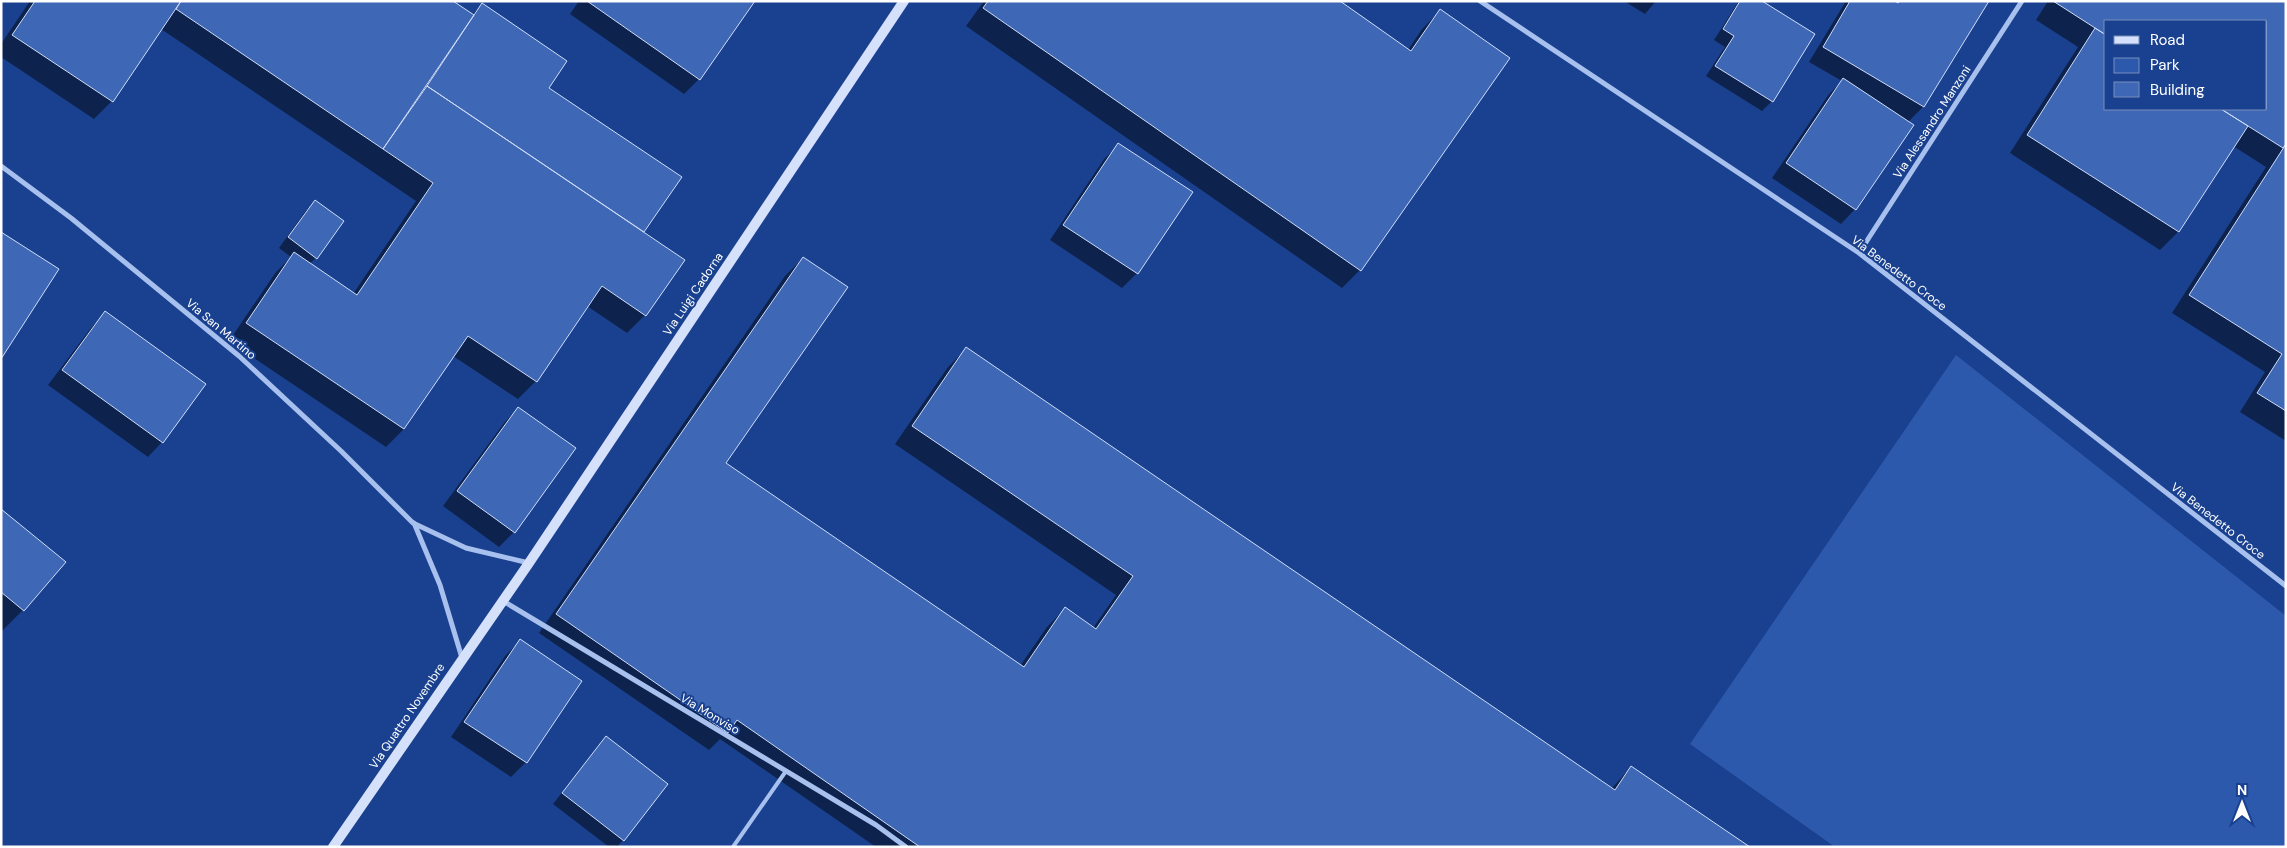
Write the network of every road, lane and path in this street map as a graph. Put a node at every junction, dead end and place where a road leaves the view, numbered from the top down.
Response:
1 (904, 1) edge
2 (1480, 1) edge
3 (2022, 1) edge
4 (1, 166) edge
5 (1859, 253) junction
6 (414, 523) junction
7 (529, 563) junction
8 (2286, 586) edge
9 (502, 600) junction
10 (462, 658) junction
11 (786, 771) junction
12 (333, 847) edge
13 (733, 847) edge
14 (906, 847) edge

1 - 7 street, Via Luigi Cadorna
2 - 5 street, Via Benedetto Croce
3 - 5 street, Via Alessandro Manzoni
4 - 6 street, Via San Martino
5 - 8 street, Via Benedetto Croce
6 - 7 street
6 - 10 street
7 - 9 street, Via Luigi Cadorna
9 - 10 street, Via Quattro Novembre
9 - 11 street, Via Monviso
10 - 12 street, Via Quattro Novembre
11 - 13 lane
11 - 14 street, Via Monviso

